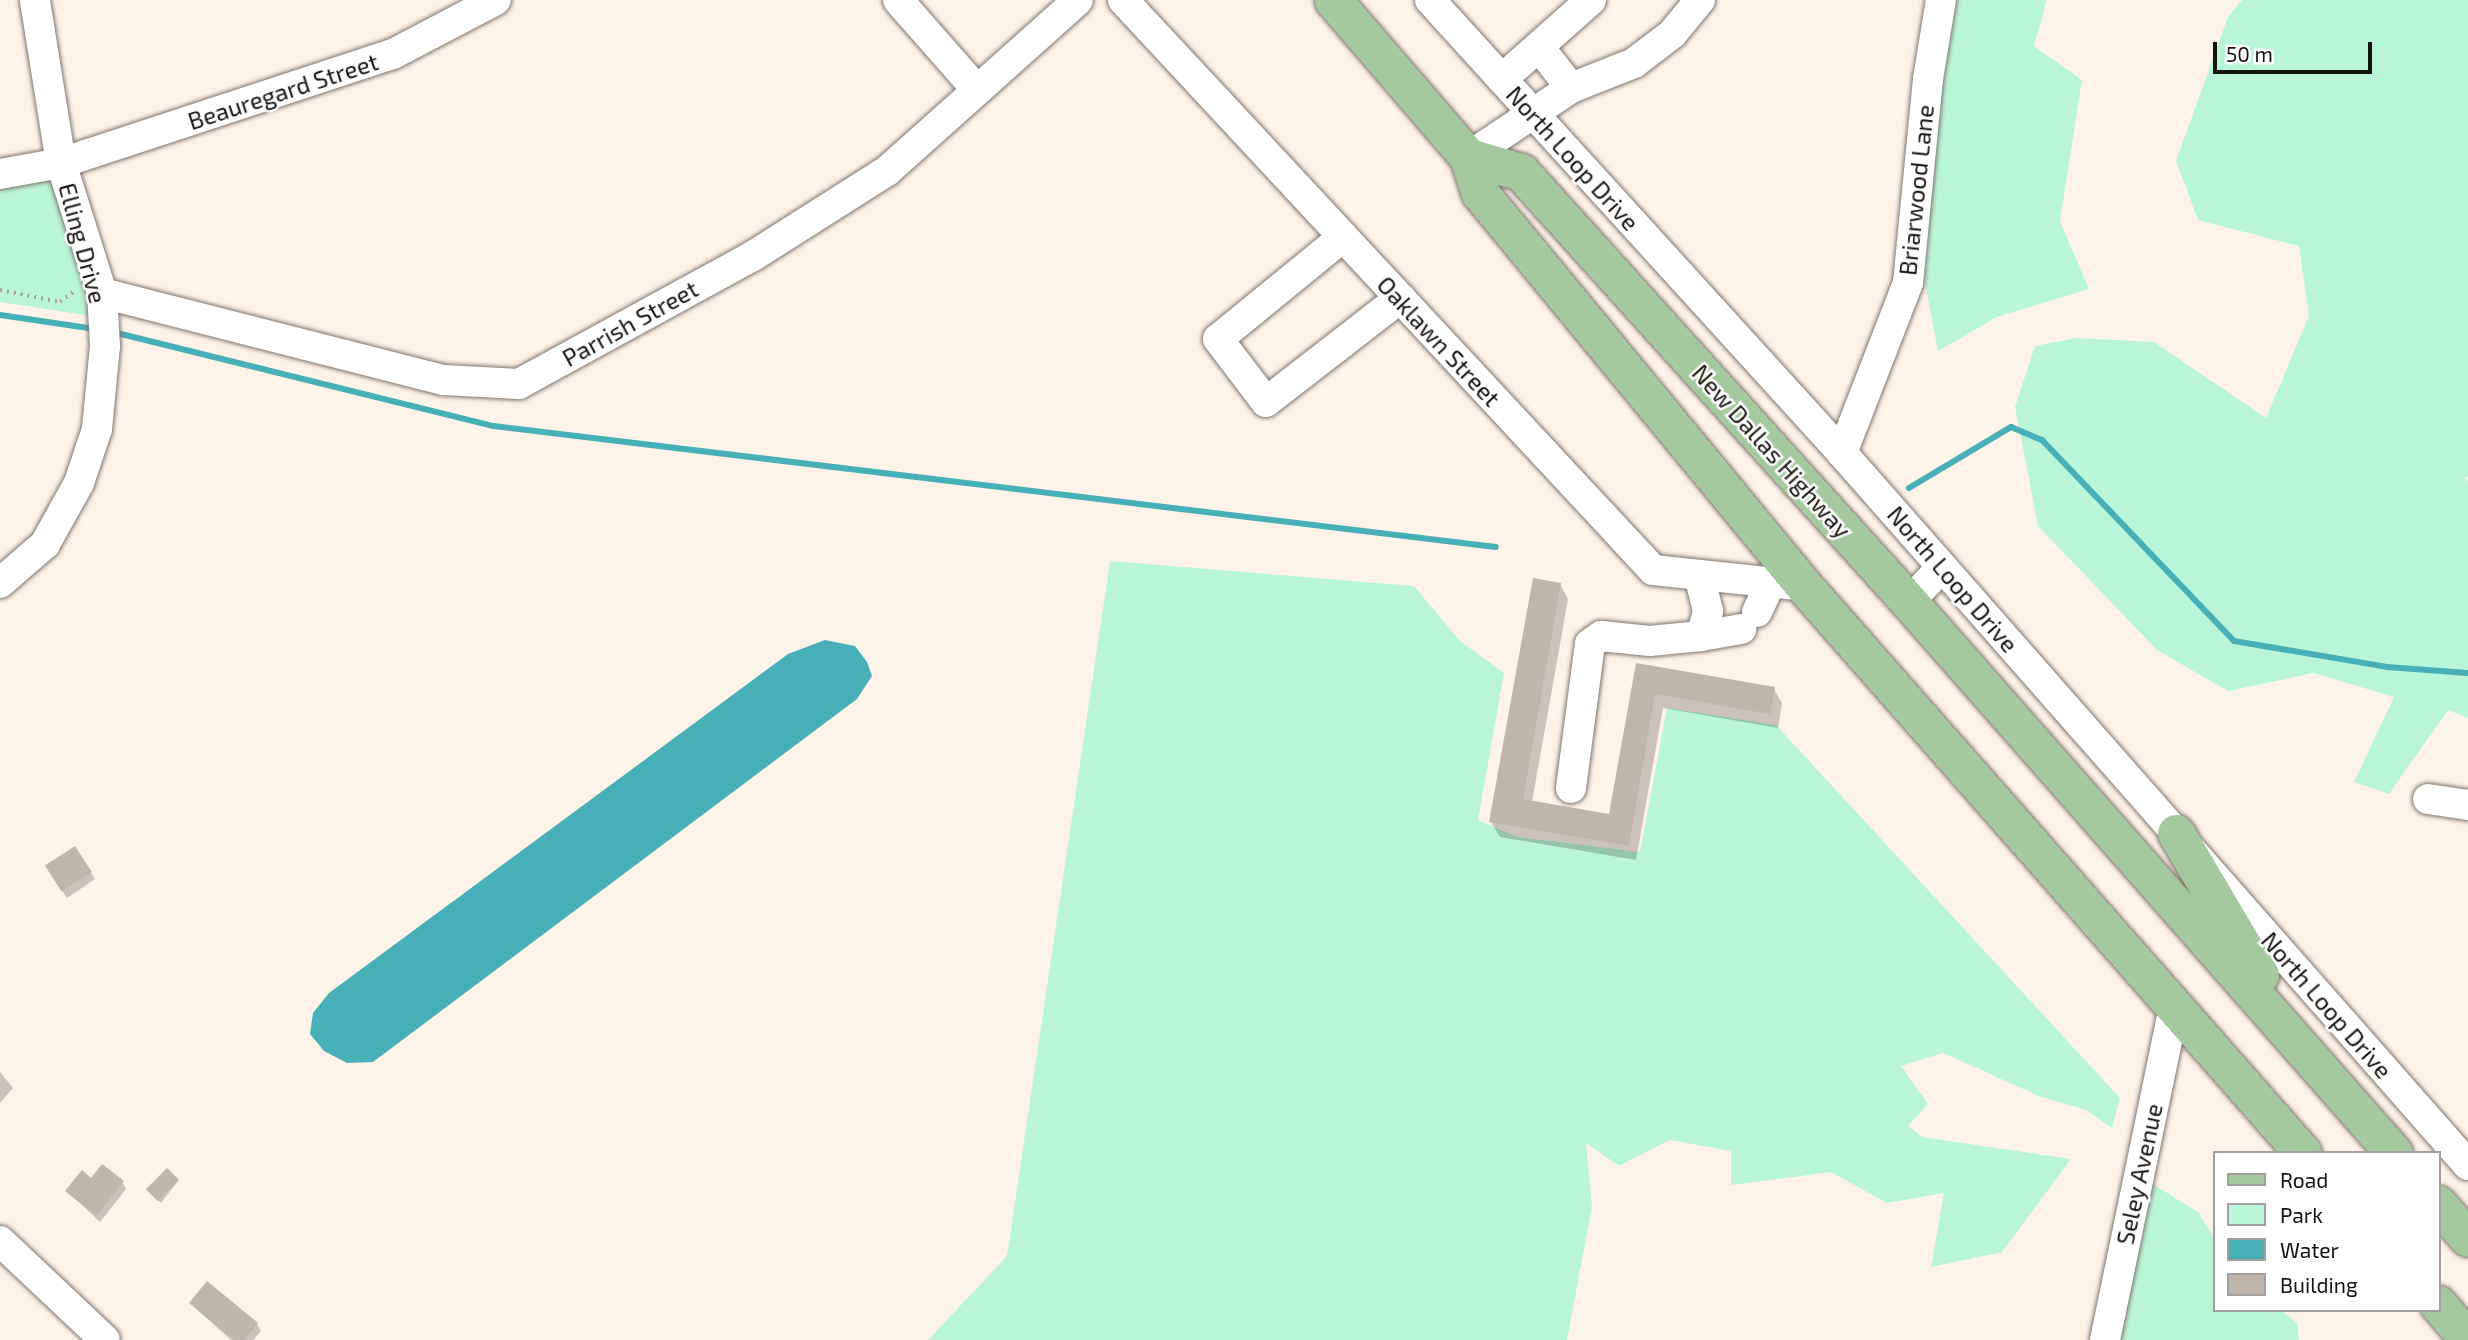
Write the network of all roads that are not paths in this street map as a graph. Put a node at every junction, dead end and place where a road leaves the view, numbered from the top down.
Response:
1 (35, 0) edge
2 (496, 0) edge
3 (898, 0) edge
4 (1078, 0) edge
5 (1122, 0) edge
6 (1333, 0) edge
7 (1430, 0) edge
8 (1591, 0) edge
9 (1700, 0) edge
10 (1941, 0) edge
11 (1539, 47) junction
12 (1502, 79) junction
13 (1572, 88) junction
14 (977, 90) junction
15 (1534, 116) junction
16 (1468, 157) junction
17 (61, 163) junction
18 (0, 174) edge
19 (1343, 237) junction
20 (94, 295) junction
21 (1400, 298) junction
22 (1842, 453) junction
23 (1942, 567) junction
24 (1699, 575) junction
25 (0, 583) edge
26 (1788, 584) junction
27 (1909, 602) junction
28 (1701, 636) junction
29 (2058, 771) joint
30 (1571, 788) dead end
31 (2428, 799) dead end
32 (2468, 805) edge
33 (2176, 833) junction
34 (2174, 1007) junction
35 (2305, 1051) junction
36 (2301, 1151) edge
37 (2392, 1151) edge
38 (2468, 1166) edge
39 (2440, 1206) edge
40 (2468, 1238) edge
41 (0, 1241) edge
42 (2440, 1306) edge
43 (2468, 1339) edge
44 (105, 1340) edge
45 (2105, 1340) edge

1 - 17 street, Elling Drive
2 - 17 street, Beauregard Street
3 - 14 street
4 - 14 street, Parrish Street
5 - 19 street, Oaklawn Street
6 - 16 main road
7 - 12 street, North Loop Drive
8 - 11 street
9 - 13 street
10 - 22 street, Briarwood Lane
11 - 12 street
11 - 13 street
12 - 15 street, North Loop Drive
13 - 15 street
14 - 20 street, Parrish Street
15 - 16 street
15 - 22 street, North Loop Drive
16 - 26 main road
16 - 27 main road, New Dallas Highway
17 - 18 street
17 - 20 street, Elling Drive
19 - 21 street, Oaklawn Street
19 - 21 street
20 - 25 street, Elling Drive
21 - 24 street, Oaklawn Street
22 - 23 street, North Loop Drive
23 - 27 street
23 - 33 street, North Loop Drive
24 - 26 street, Oaklawn Street
24 - 28 street
26 - 28 street
26 - 34 main road
27 - 29 main road, New Dallas Highway
28 - 30 street
29 - 35 main road, North Loop Drive
31 - 32 street
33 - 35 main road
33 - 38 street, North Loop Drive
34 - 36 main road
34 - 45 street, Seley Avenue
35 - 37 main road, North Loop Drive
39 - 40 main road
41 - 44 street
42 - 43 main road

